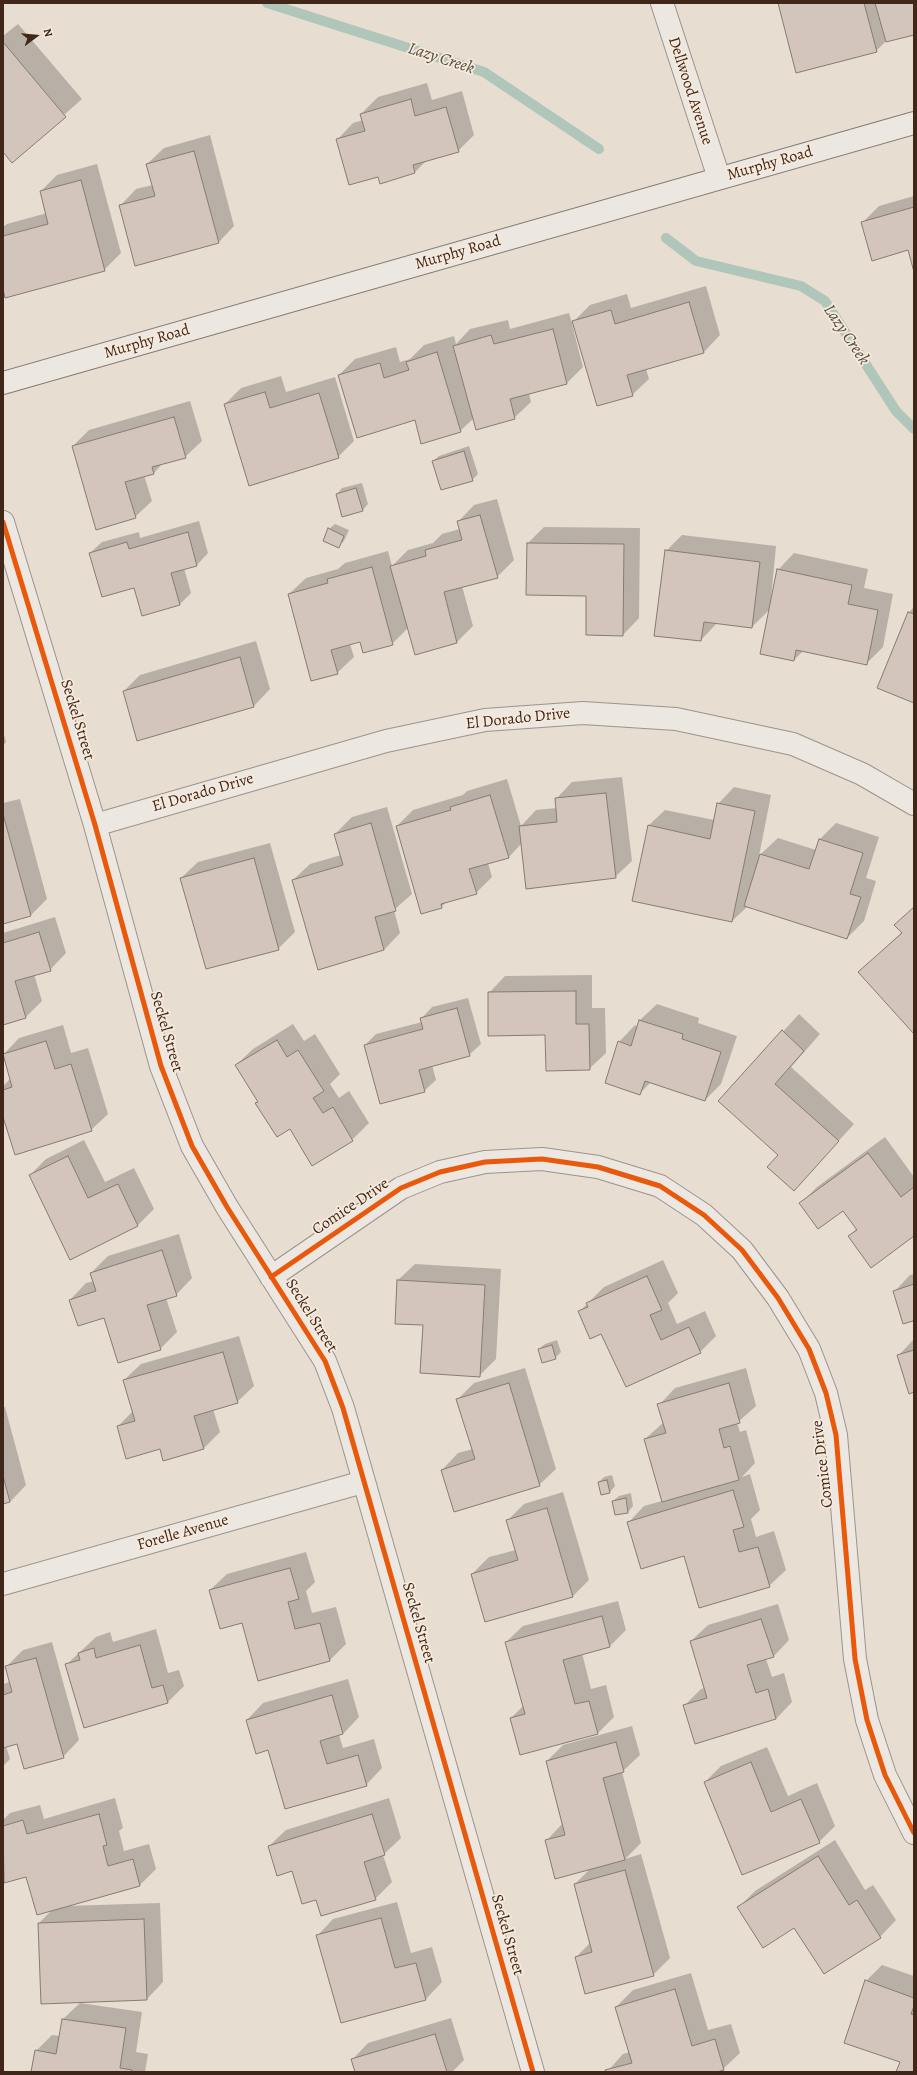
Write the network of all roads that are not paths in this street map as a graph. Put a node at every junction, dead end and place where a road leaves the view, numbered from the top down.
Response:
1 (662, 3) edge
2 (914, 123) edge
3 (719, 178) junction
4 (3, 384) edge
5 (3, 522) edge
6 (914, 804) edge
7 (95, 825) junction
8 (271, 1277) junction
9 (363, 1482) junction
10 (3, 1584) edge
11 (914, 1833) edge
12 (533, 2072) edge

1 - 3 street, Dellwood Avenue
2 - 3 street, Murphy Road
3 - 4 street, Murphy Road
5 - 7 street, Seckel Street
6 - 7 street, El Dorado Drive
7 - 8 street, Seckel Street
8 - 9 street, Seckel Street
8 - 11 street, Comice Drive
9 - 10 street, Forelle Avenue
9 - 12 street, Seckel Street

